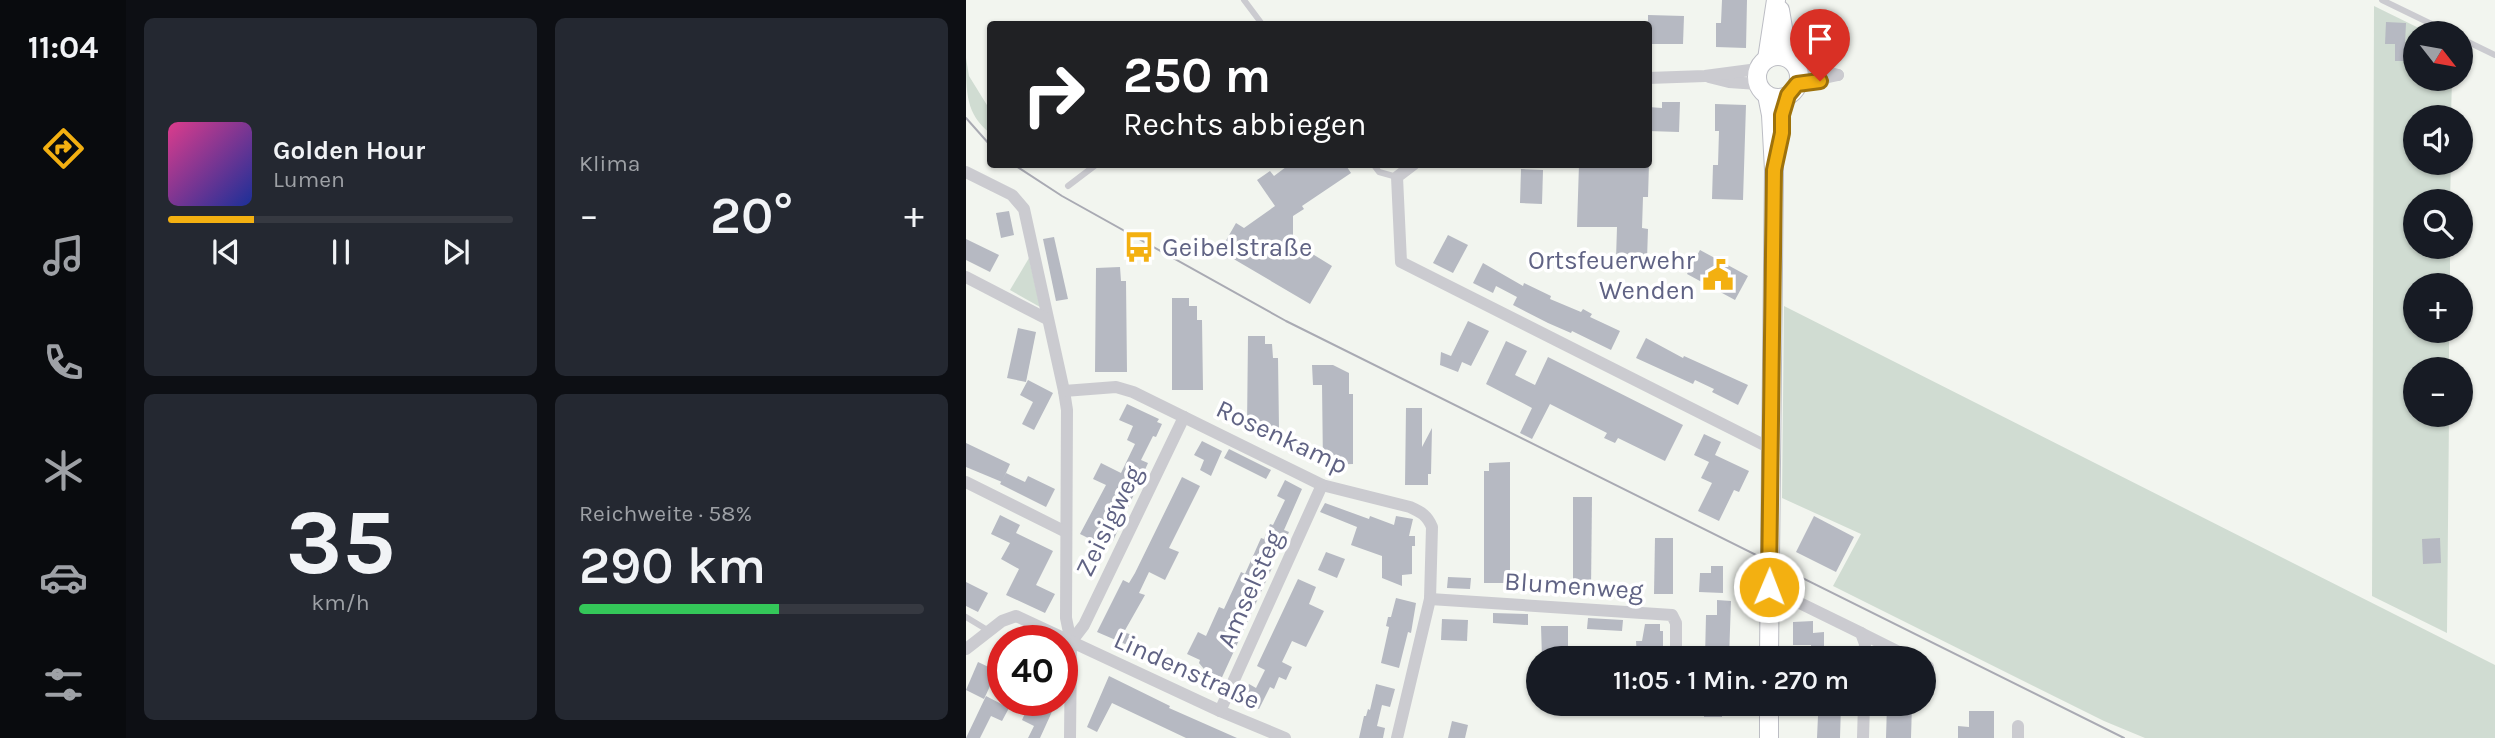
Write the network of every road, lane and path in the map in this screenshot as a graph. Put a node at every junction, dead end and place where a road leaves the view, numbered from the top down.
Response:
1 (1244, 0) edge
2 (1777, 0) edge
3 (2382, 0) edge
4 (1260, 21) edge
5 (2425, 21) edge
6 (2473, 44) edge
7 (2495, 55) edge
8 (1793, 76) junction
9 (1763, 77) junction
10 (1652, 78) edge
11 (1092, 168) edge
12 (1376, 168) edge
13 (1409, 168) edge
14 (1774, 170) junction
15 (966, 172) edge
16 (1397, 177) junction
17 (1068, 186) dead end
18 (966, 277) edge
19 (1047, 319) junction
20 (1064, 391) junction
21 (1184, 417) junction
22 (1770, 448) junction
23 (966, 482) edge
24 (1322, 485) junction
25 (1066, 532) junction
26 (1769, 587) junction
27 (1430, 599) junction
28 (966, 617) edge
29 (997, 625) edge
30 (1035, 625) edge
31 (1067, 625) edge
32 (987, 630) edge
33 (987, 633) edge
34 (1078, 633) edge
35 (1861, 633) junction
36 (1078, 645) edge
37 (1676, 646) edge
38 (1769, 646) edge
39 (1865, 646) edge
40 (1887, 646) edge
41 (966, 649) edge
42 (1220, 711) junction
43 (1070, 716) edge
44 (1769, 716) edge
45 (1864, 716) edge
46 (1070, 738) edge
47 (1285, 738) edge
48 (1396, 738) edge
49 (1769, 738) edge
50 (1863, 738) edge

1 - 4 lane
2 - 8 street
2 - 9 street
3 - 5 lane
6 - 7 lane
8 - 9 street
8 - 9 street
8 - 14 street
9 - 10 street
9 - 14 street
11 - 17 lane
12 - 16 lane
13 - 16 street
14 - 22 street
15 - 19 street
16 - 22 street
18 - 19 street
19 - 20 street
20 - 21 street, Rosenkamp
20 - 25 street
21 - 24 street, Rosenkamp
21 - 34 street, Zeisigweg
22 - 26 street
23 - 25 street
24 - 27 street, Rosenkamp
24 - 42 street, Amselsteg
25 - 31 street
26 - 35 street
26 - 38 street
27 - 37 street, Blumenweg
27 - 48 street, Rosenkamp
28 - 32 lane
29 - 30 street, Lindenstraße
33 - 41 street
35 - 39 street
35 - 40 street
36 - 42 street, Lindenstraße
42 - 47 street, Lindenstraße
43 - 46 street
44 - 49 street
45 - 50 street

